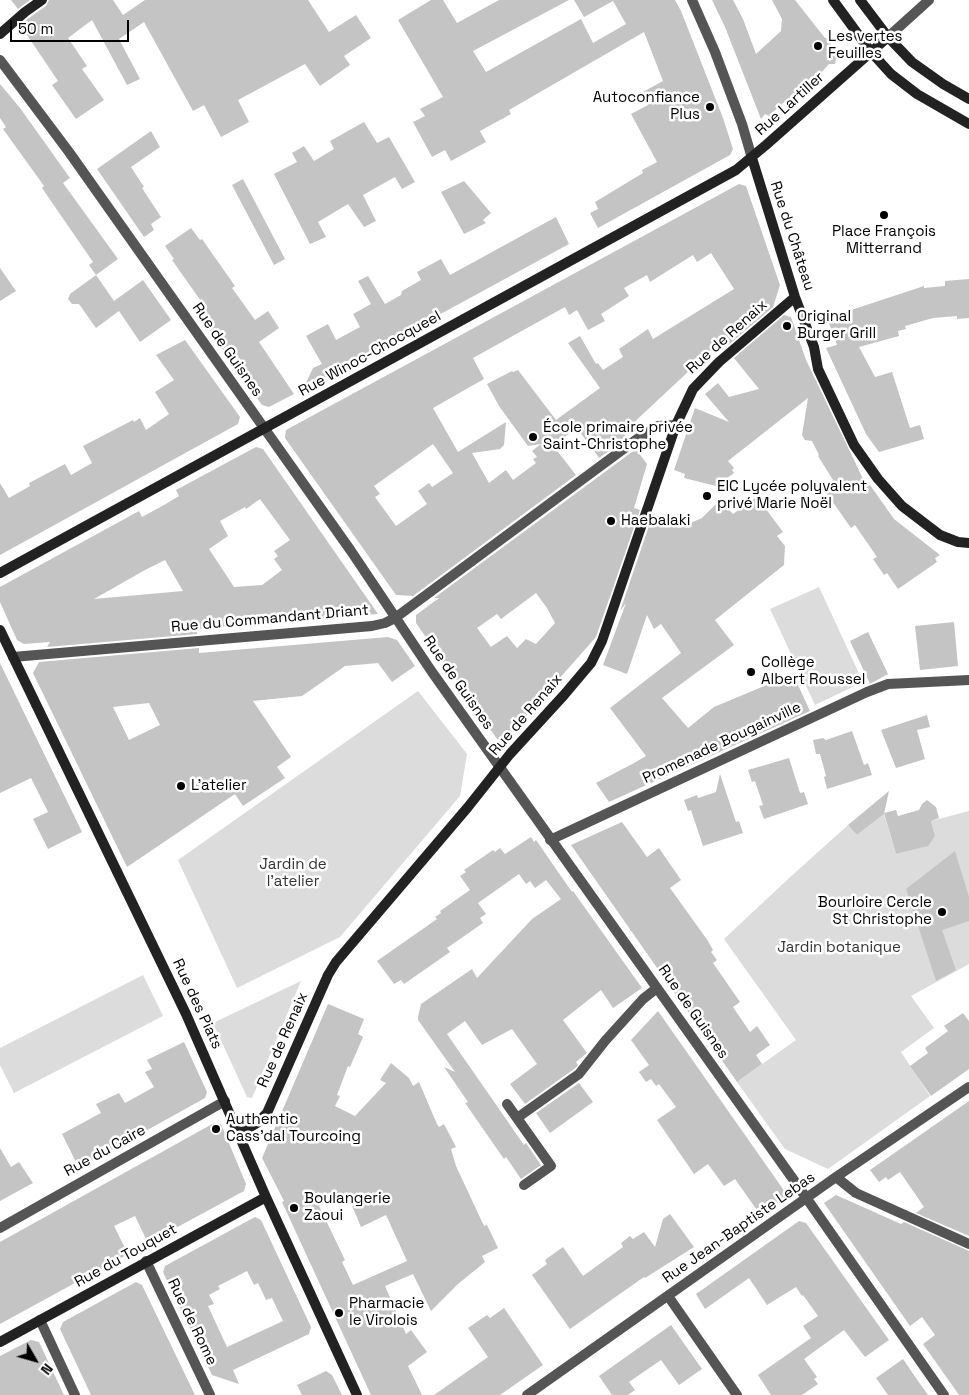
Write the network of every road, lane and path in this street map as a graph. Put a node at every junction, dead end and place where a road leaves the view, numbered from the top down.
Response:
1 (42, 0) edge
2 (692, 0) edge
3 (833, 0) edge
4 (860, 0) edge
5 (929, 0) edge
6 (0, 34) edge
7 (888, 37) junction
8 (871, 52) junction
9 (0, 60) edge
10 (969, 99) edge
11 (968, 123) edge
12 (752, 158) junction
13 (795, 296) junction
14 (676, 425) junction
15 (264, 428) junction
16 (969, 543) edge
17 (0, 573) edge
18 (396, 618) junction
19 (0, 630) edge
20 (13, 657) junction
21 (969, 680) edge
22 (499, 768) junction
23 (550, 840) junction
24 (657, 988) junction
25 (969, 1086) edge
26 (225, 1101) junction
27 (507, 1104) dead end
28 (516, 1118) junction
29 (240, 1134) junction
30 (836, 1177) junction
31 (524, 1185) dead end
32 (266, 1197) junction
33 (807, 1198) junction
34 (0, 1228) edge
35 (969, 1244) edge
36 (146, 1262) junction
37 (668, 1296) junction
38 (40, 1320) junction
39 (0, 1342) edge
40 (75, 1395) edge
41 (210, 1395) edge
42 (357, 1395) edge
43 (527, 1395) edge
44 (737, 1395) edge
45 (944, 1395) edge

1 - 6 street
2 - 12 street, Rue du Château
3 - 8 street
4 - 7 street
5 - 7 street
7 - 8 street, Rue Lartiller
7 - 10 street
8 - 11 street
8 - 12 street, Rue Lartiller
9 - 15 street, Rue de Guisnes
12 - 13 street, Rue du Château
12 - 15 street, Rue Winoc-Chocqueel
13 - 14 street, Rue de Renaix
13 - 16 street, Rue du Château
14 - 18 street, Rue du Commandant Driant
14 - 22 street, Rue de Renaix
15 - 17 street, Rue Winoc-Chocqueel
15 - 18 street, Rue de Guisnes
18 - 20 street, Rue du Commandant Driant
18 - 22 street, Rue de Guisnes
19 - 20 street, Rue des Piats
20 - 26 street, Rue des Piats
21 - 23 street, Promenade Bougainville
22 - 23 street, Rue de Guisnes
22 - 29 street, Rue de Renaix
23 - 24 street, Rue de Guisnes
24 - 28 street
24 - 33 street, Rue de Guisnes
25 - 30 street, Rue Jean-Baptiste Lebas
26 - 29 street, Rue des Piats
26 - 34 street, Rue du Caire
27 - 28 street
28 - 31 street
29 - 32 street, Rue des Piats
30 - 33 street, Rue Jean-Baptiste Lebas
30 - 35 street
32 - 36 street, Rue du Touquet
32 - 42 street, Rue des Piats
33 - 37 street, Rue Jean-Baptiste Lebas
33 - 45 street, Rue de Guisnes
36 - 38 street, Rue du Touquet
36 - 41 street, Rue de Rome
37 - 43 street, Rue Jean-Baptiste Lebas
37 - 44 street
38 - 39 street, Rue du Touquet
38 - 40 street

